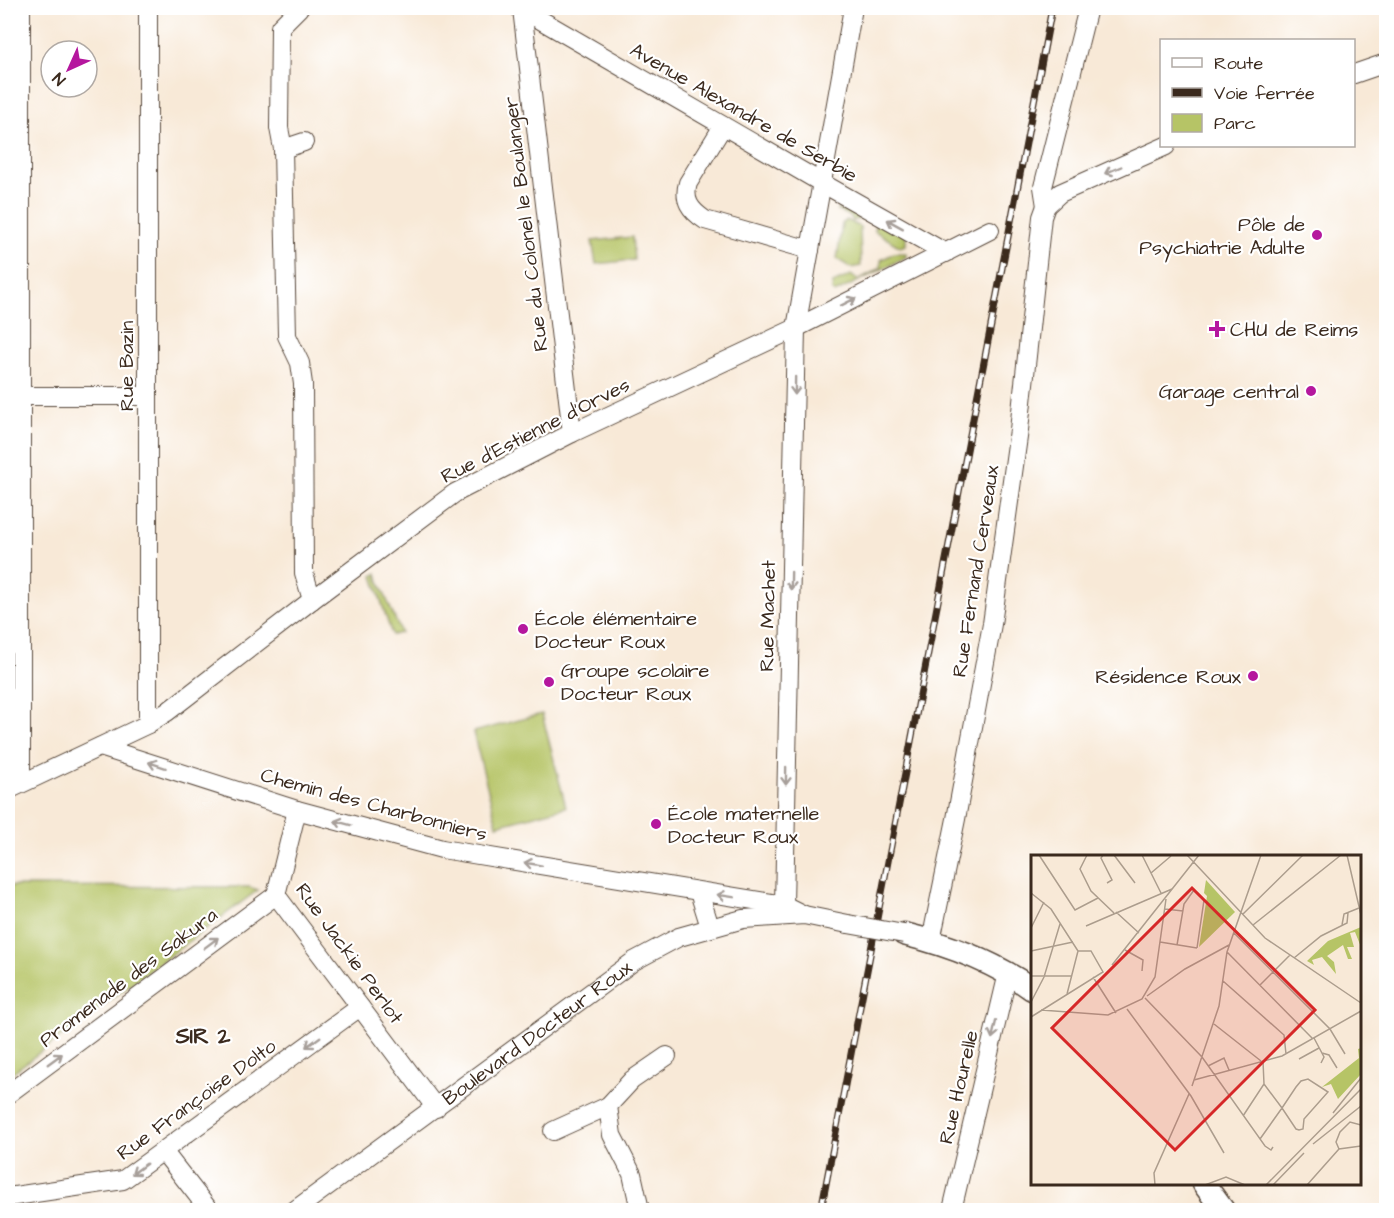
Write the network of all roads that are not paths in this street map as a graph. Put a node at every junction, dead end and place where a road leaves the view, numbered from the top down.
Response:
1 (21, 8) edge
2 (148, 8) edge
3 (299, 8) edge
4 (521, 8) edge
5 (853, 8) edge
6 (1088, 8) edge
7 (1386, 63) edge
8 (1355, 73) edge
9 (723, 126) junction
10 (304, 142) dead end
11 (1164, 147) edge
12 (283, 149) junction
13 (822, 183) junction
14 (1046, 206) junction
15 (990, 230) dead end
16 (810, 250) junction
17 (946, 253) junction
18 (796, 328) junction
19 (14, 396) edge
20 (148, 396) junction
21 (572, 433) junction
22 (312, 600) junction
23 (148, 724) junction
24 (100, 747) junction
25 (14, 786) edge
26 (297, 810) junction
27 (699, 892) junction
28 (276, 895) junction
29 (784, 905) junction
30 (804, 915) junction
31 (710, 927) junction
32 (904, 934) joint
33 (931, 941) junction
34 (1008, 973) junction
35 (1031, 988) edge
36 (360, 1007) junction
37 (667, 1056) dead end
38 (8, 1094) edge
39 (608, 1106) junction
40 (436, 1108) junction
41 (553, 1131) dead end
42 (163, 1151) junction
43 (1205, 1185) edge
44 (8, 1197) edge
45 (209, 1210) edge
46 (295, 1210) edge
47 (640, 1210) edge
48 (952, 1210) edge
49 (1224, 1210) edge

1 - 19 street
2 - 20 street, Rue Bazin
3 - 12 street
4 - 9 street, Avenue Alexandre de Serbie
4 - 21 street, Rue du Colonel le Boulanger
5 - 13 street, Rue Machet
6 - 14 street, Rue Fernand Cerveaux
7 - 8 street
9 - 13 street, Avenue Alexandre de Serbie
9 - 16 street
10 - 12 street
11 -> 14 street
12 - 22 street
13 - 16 street, Rue Machet
17 -> 13 street, Avenue Alexandre de Serbie
14 - 33 street, Rue Fernand Cerveaux
15 - 17 street, Rue d'Estienne d'Orves
16 - 18 street, Rue Machet
18 -> 17 street, Rue d'Estienne d'Orves
18 - 21 street, Rue d'Estienne d'Orves
18 -> 29 street, Rue Machet
19 - 20 street
19 - 25 street
20 - 23 street, Rue Bazin
21 - 22 street, Rue d'Estienne d'Orves
22 - 23 street, Rue d'Estienne d'Orves
23 - 24 street, Rue d'Estienne d'Orves
24 - 25 street, Rue d'Estienne d'Orves
26 -> 24 street, Chemin des Charbonniers
27 -> 26 street, Chemin des Charbonniers
26 - 28 street, Rue Jackie Perlot
29 -> 27 street, Chemin des Charbonniers
27 - 31 street
28 - 36 street, Rue Jackie Perlot
38 -> 28 street, Promenade des Sakura
29 - 30 street, Boulevard Docteur Roux
30 - 31 street, Boulevard Docteur Roux
30 - 32 street, Boulevard Docteur Roux, bridge
31 - 40 street, Boulevard Docteur Roux
32 - 33 street, Boulevard Docteur Roux
33 - 34 street, Boulevard Docteur Roux
34 - 35 street, Boulevard Docteur Roux
34 -> 48 street, Rue Hourelle
36 - 40 street, Rue Jackie Perlot
36 -> 42 street, Rue Françoise Dolto
37 - 39 street
39 - 41 street
39 - 47 street
40 - 46 street, Boulevard Docteur Roux
42 -> 44 street, Rue Françoise Dolto
42 - 45 street
43 - 49 street

